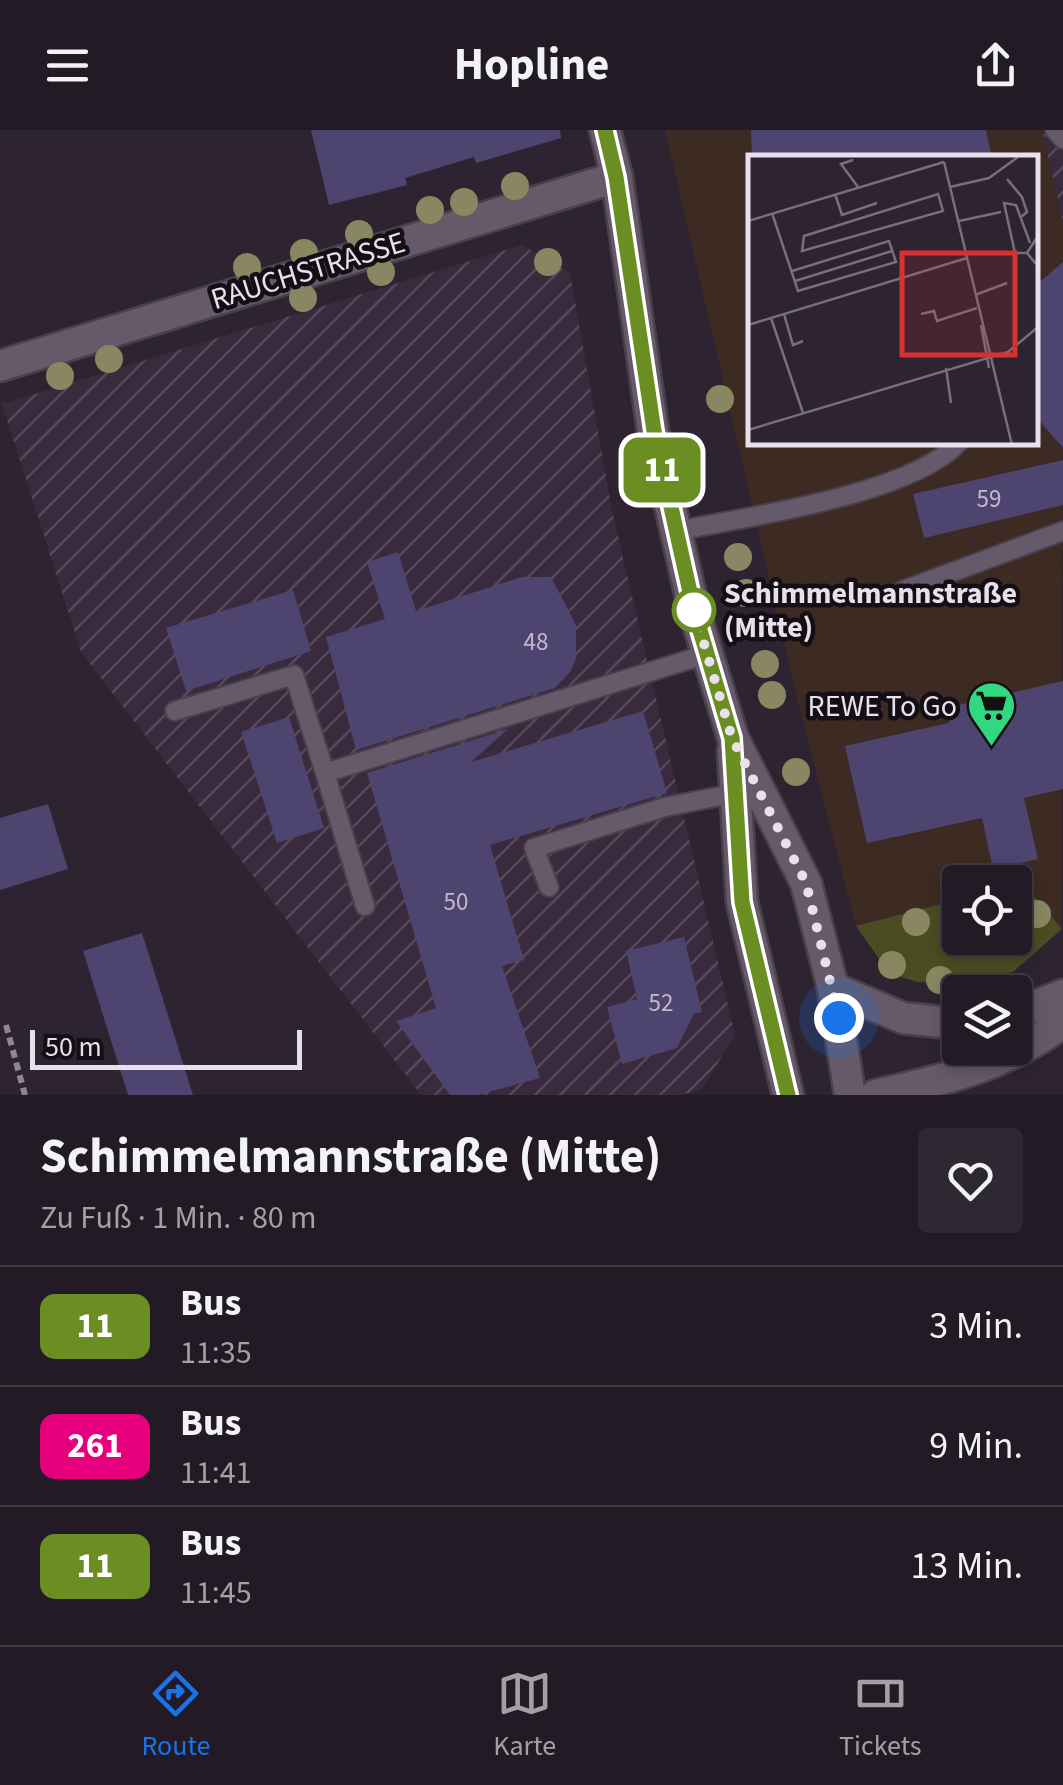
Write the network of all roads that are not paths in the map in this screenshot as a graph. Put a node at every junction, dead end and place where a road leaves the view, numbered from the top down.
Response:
1 (605, 130) edge
2 (1055, 130) edge
3 (1063, 139) edge
4 (616, 177) junction
5 (0, 366) edge
6 (956, 445) edge
7 (1063, 530) edge
8 (676, 531) junction
9 (904, 590) dead end
10 (707, 654) junction
11 (175, 711) dead end
12 (732, 738) junction
13 (325, 774) junction
14 (736, 794) junction
15 (549, 887) dead end
16 (365, 906) dead end
17 (834, 988) junction
18 (1063, 995) edge
19 (1032, 1007) edge
20 (942, 1022) edge
21 (1063, 1022) edge
22 (788, 1095) edge
23 (850, 1095) edge
24 (876, 1095) edge

1 - 4 main road
2 - 3 lane
4 - 5 main road, RAUCHSTRASSE
4 - 8 main road
6 - 8 lane
7 - 9 lane
8 - 10 main road
10 - 12 main road
10 - 13 lane
11 - 13 lane
12 - 14 main road
12 - 17 main road
13 - 16 lane
14 - 15 lane
14 - 22 main road
17 - 20 main road
17 - 23 main road
18 - 19 main road
21 - 24 main road

